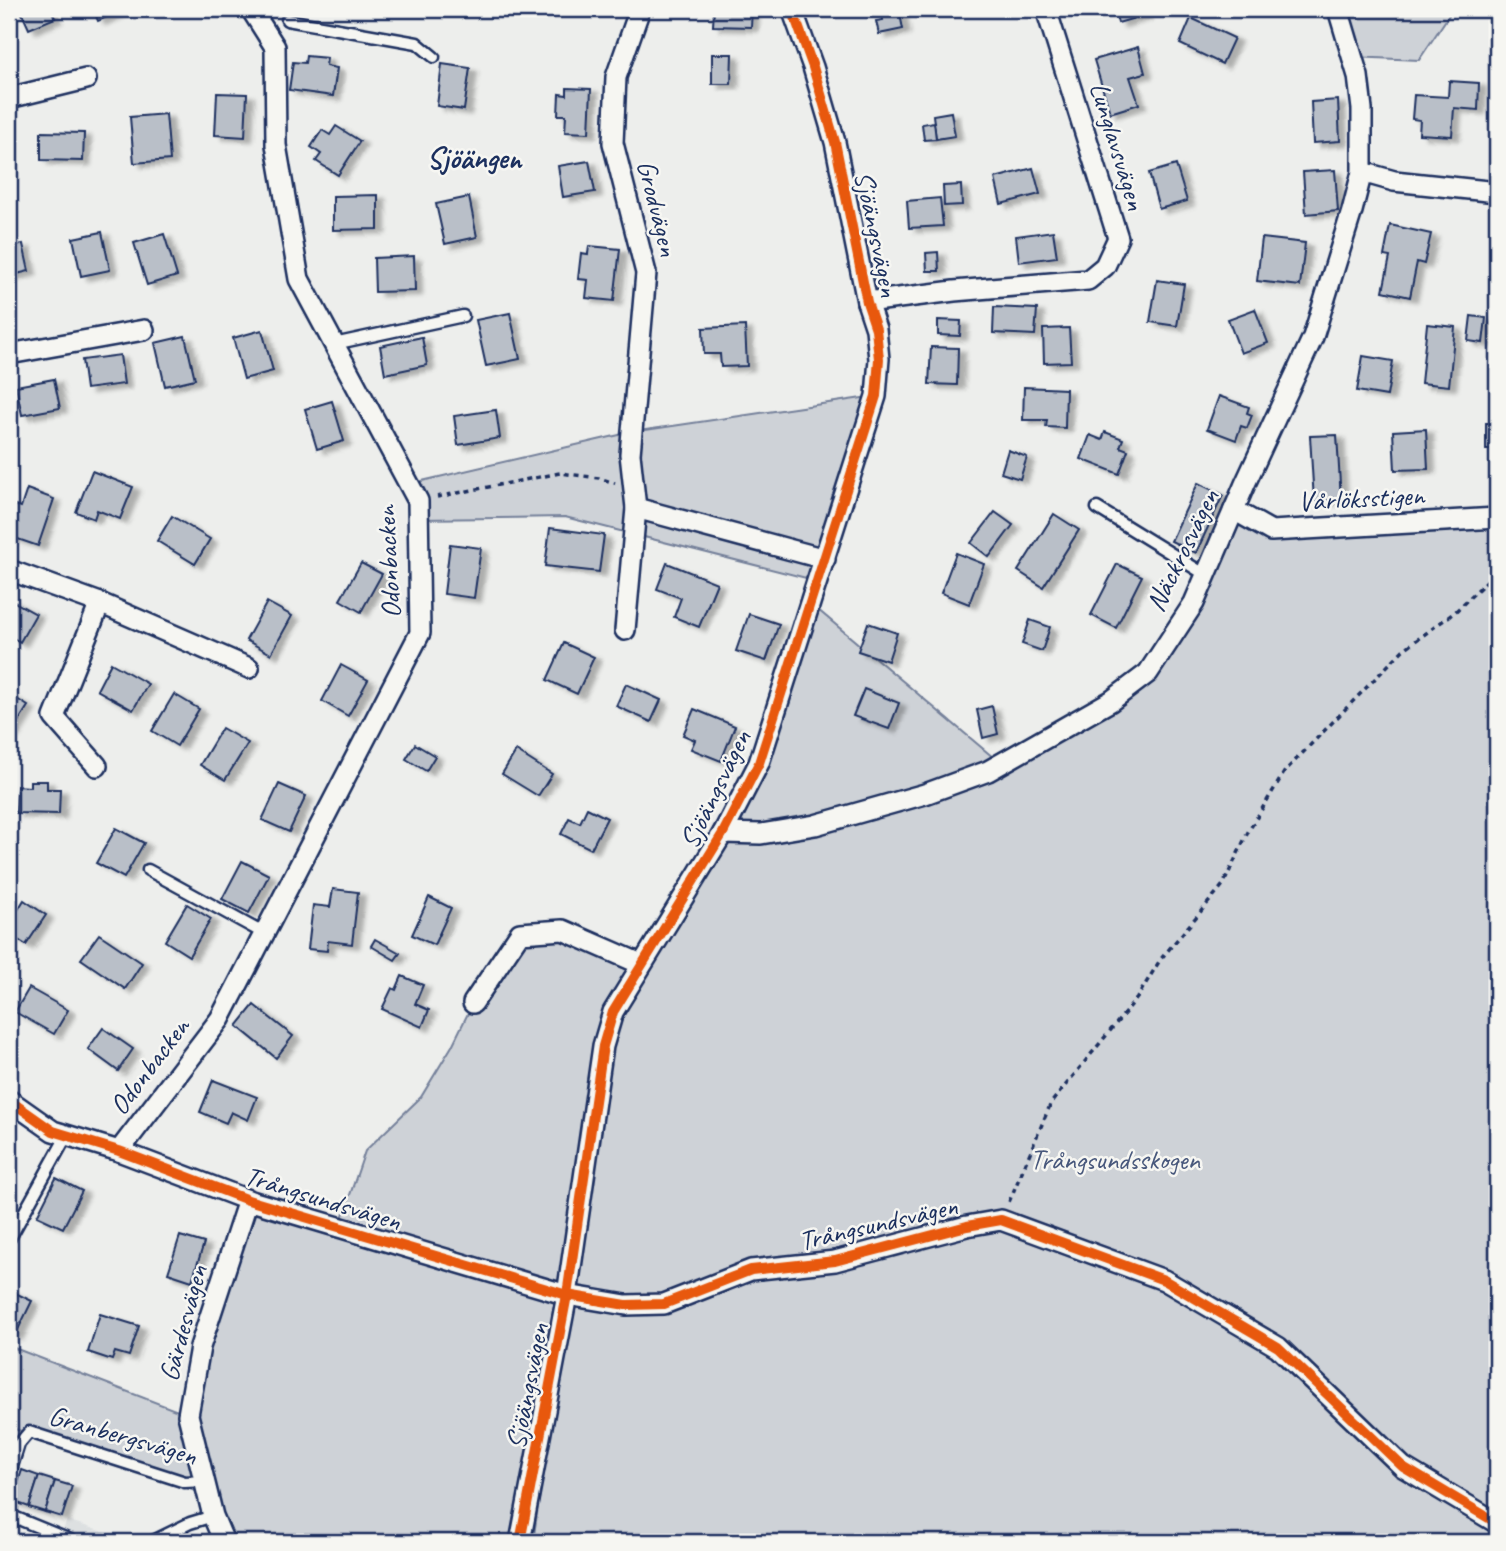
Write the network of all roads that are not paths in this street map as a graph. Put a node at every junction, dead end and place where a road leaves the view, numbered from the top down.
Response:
1 (251, 9) edge
2 (640, 9) edge
3 (792, 9) edge
4 (1046, 9) edge
5 (1338, 9) edge
6 (287, 20) dead end
7 (434, 57) dead end
8 (86, 79) dead end
9 (9, 98) edge
10 (1362, 172) junction
11 (1497, 192) edge
12 (867, 302) junction
13 (463, 316) dead end
14 (144, 330) dead end
15 (334, 344) junction
16 (9, 354) edge
17 (635, 499) junction
18 (1097, 508) dead end
19 (1234, 510) junction
20 (1497, 518) edge
21 (825, 559) junction
22 (9, 570) edge
23 (1206, 575) junction
24 (100, 603) junction
25 (625, 630) dead end
26 (249, 668) dead end
27 (97, 766) dead end
28 (723, 833) junction
29 (148, 870) dead end
30 (265, 934) junction
31 (641, 964) junction
32 (473, 1003) dead end
33 (9, 1100) edge
34 (67, 1135) junction
35 (119, 1151) junction
36 (248, 1200) junction
37 (10, 1238) edge
38 (567, 1295) junction
39 (9, 1476) edge
40 (204, 1481) junction
41 (9, 1515) edge
42 (213, 1516) junction
43 (1497, 1523) edge
44 (72, 1541) edge
45 (150, 1542) edge
46 (224, 1542) edge
47 (520, 1542) edge

1 - 15 street, Odonbacken
2 - 17 street, Grodvägen
3 - 12 street, Sjöängsvägen
4 - 12 street, Lunglavsvägen
5 - 10 street, Näckrosvägen
6 - 7 lane
8 - 9 street
10 - 11 street
10 - 19 street, Näckrosvägen
12 - 21 street, Sjöängsvägen
13 - 15 lane
14 - 16 street
15 - 30 street, Odonbacken
17 - 21 street
17 - 25 street, Grodvägen
18 - 23 lane
19 - 20 street, Vårlöksstigen
19 - 23 street, Näckrosvägen
21 - 28 street, Sjöängsvägen
22 - 24 street
23 - 28 street, Näckrosvägen
24 - 26 street
24 - 27 street
28 - 31 street, Sjöängsvägen
29 - 30 lane
30 - 35 street, Odonbacken
31 - 32 street
31 - 38 street, Sjöängsvägen
33 - 34 street, Trångsundsvägen
34 - 35 street, Trångsundsvägen
34 - 37 lane
35 - 36 street, Trångsundsvägen
36 - 38 street, Trångsundsvägen
36 - 40 street, Gärdesvägen
38 - 43 street, Trångsundsvägen
38 - 47 street, Sjöängsvägen
39 - 40 lane, Granbergsvägen
40 - 42 street, Gärdesvägen
41 - 44 lane
42 - 45 lane
42 - 46 street, Gärdesvägen

